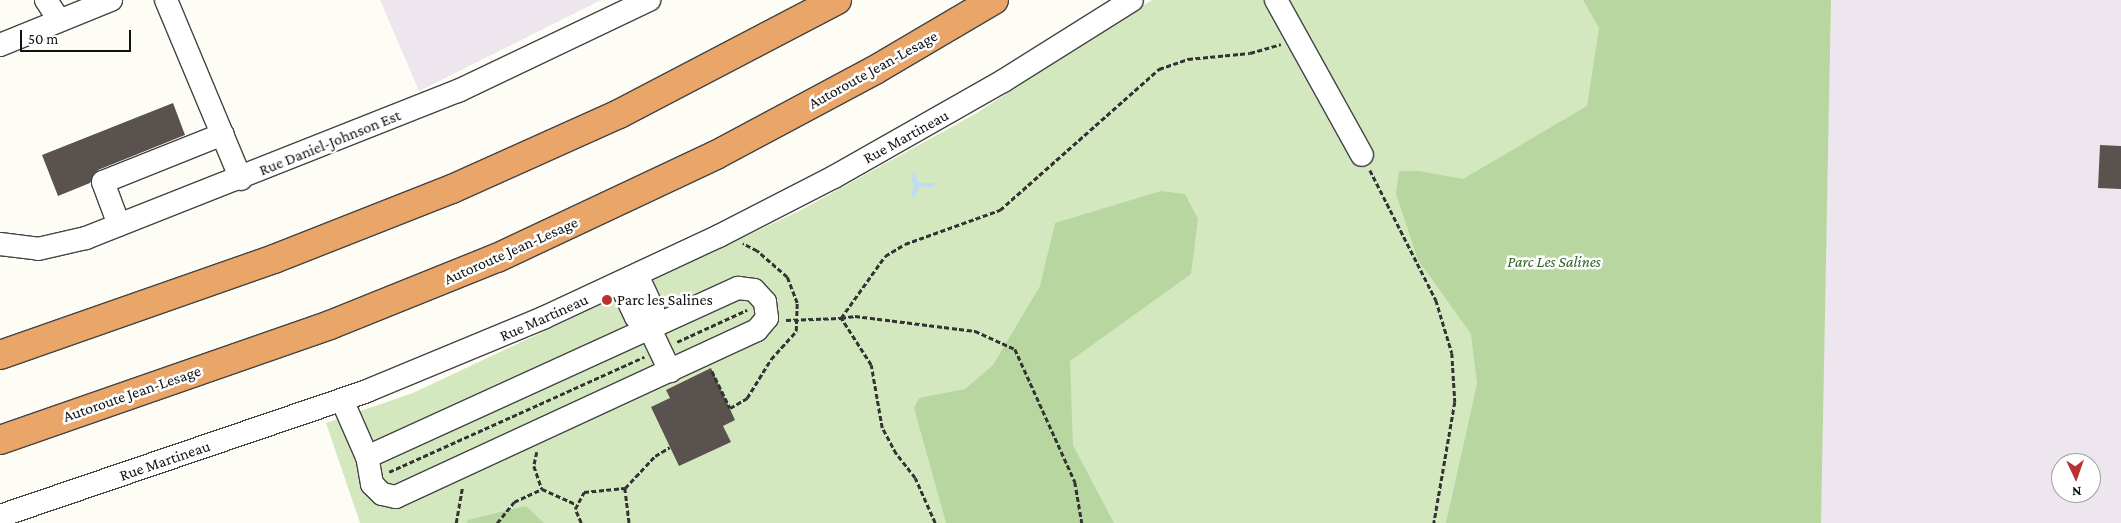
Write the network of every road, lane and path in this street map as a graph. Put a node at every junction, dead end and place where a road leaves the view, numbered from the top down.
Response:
1 (46, 0) edge
2 (111, 0) edge
3 (166, 0) edge
4 (649, 0) edge
5 (837, 0) edge
6 (994, 0) edge
7 (1132, 0) edge
8 (1276, 0) edge
9 (59, 20) junction
10 (1288, 40) dead end
11 (0, 45) edge
12 (223, 134) junction
13 (1362, 155) joint
14 (241, 179) junction
15 (119, 225) junction
16 (0, 244) edge
17 (737, 245) dead end
18 (628, 279) junction
19 (750, 309) dead end
20 (841, 318) junction
21 (782, 320) dead end
22 (798, 320) junction
23 (649, 327) junction
24 (676, 343) dead end
25 (0, 355) edge
26 (645, 357) dead end
27 (716, 366) dead end
28 (670, 371) junction
29 (342, 400) junction
30 (0, 440) edge
31 (670, 447) dead end
32 (538, 453) dead end
33 (368, 457) junction
34 (389, 472) dead end
35 (458, 479) junction
36 (625, 488) junction
37 (542, 489) junction
38 (576, 504) junction
39 (0, 516) edge
40 (456, 523) edge
41 (497, 523) edge
42 (581, 523) edge
43 (629, 523) edge
44 (935, 523) edge
45 (1082, 523) edge
46 (1434, 523) edge

1 - 9 street
2 - 9 street
3 - 12 street
4 - 14 street, Rue Daniel-Johnson Est
5 - 25 highway
6 - 30 highway, Autoroute Jean-Lesage
7 - 18 street, Rue Martineau
8 - 13 street
9 - 11 street
10 - 20 path
12 - 14 street
12 - 15 street
13 - 46 path
14 - 15 street, Rue Daniel-Johnson Est
15 - 16 street, Rue Daniel-Johnson Est
17 - 22 path
18 - 23 street
18 - 29 street, Rue Martineau
19 - 24 path
20 - 22 path
20 - 44 path
20 - 45 path
21 - 22 path
22 - 27 path
23 - 28 street
23 - 28 street
23 - 33 street
26 - 34 path
28 - 35 street
29 - 33 street
29 - 39 street, Rue Martineau
31 - 36 path
32 - 37 path
33 - 35 street
35 - 40 path
36 - 38 path
36 - 43 path
37 - 38 path
37 - 41 path
38 - 42 path

